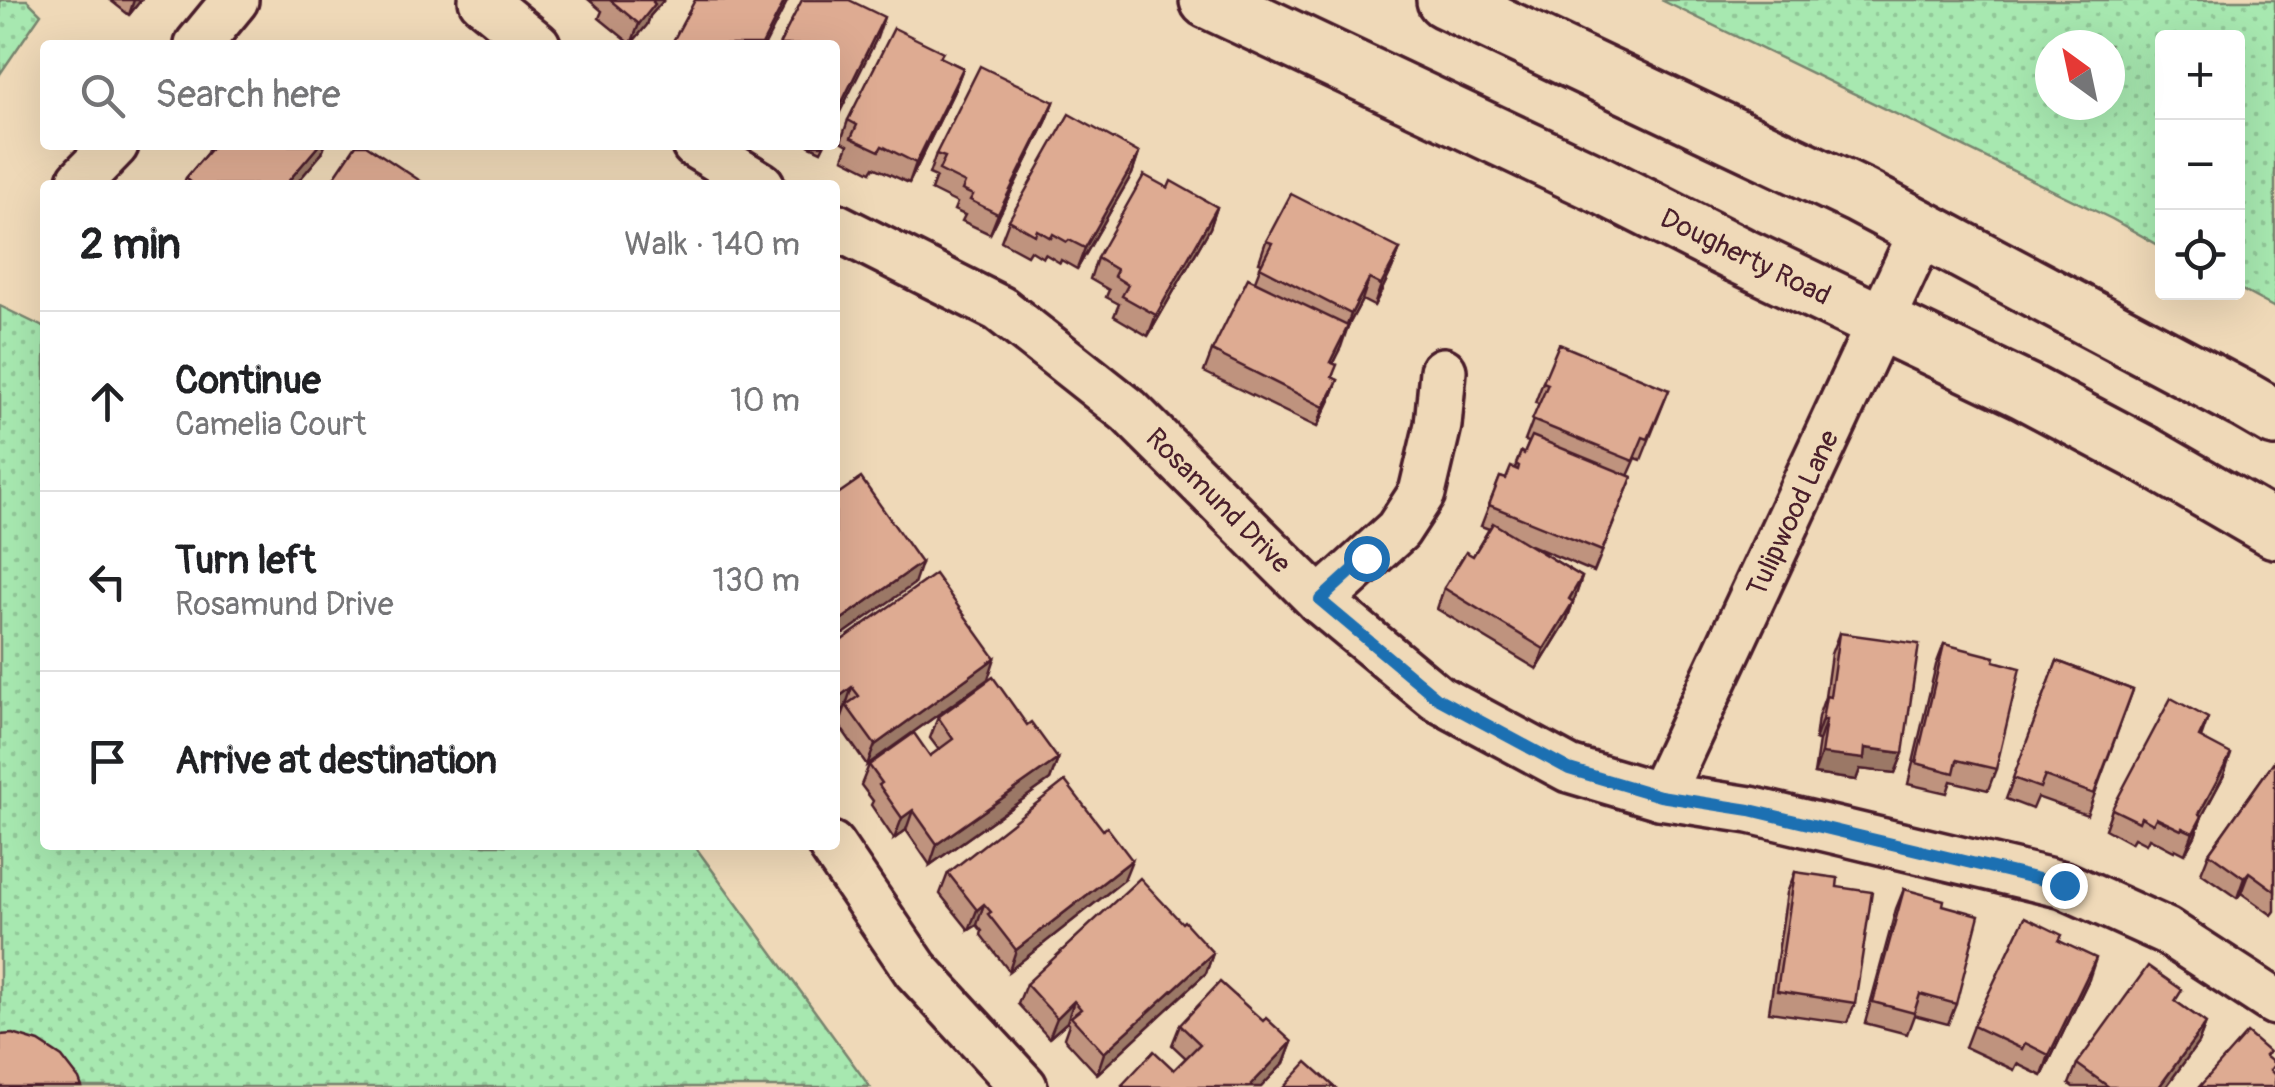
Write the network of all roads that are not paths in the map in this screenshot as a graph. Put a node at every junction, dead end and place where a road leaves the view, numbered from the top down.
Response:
1 (235, 0) edge
2 (482, 0) edge
3 (1208, 0) edge
4 (1445, 0) edge
5 (202, 40) edge
6 (531, 40) edge
7 (110, 150) edge
8 (702, 150) edge
9 (81, 180) edge
10 (753, 180) edge
11 (840, 229) edge
12 (1923, 230) junction
13 (1881, 322) junction
14 (1444, 371) dead end
15 (2275, 418) edge
16 (2275, 530) edge
17 (1320, 600) junction
18 (1660, 796) junction
19 (834, 850) edge
20 (2275, 1002) edge
21 (1024, 1087) edge

1 - 5 street
2 - 6 street
3 - 13 main road, Dougherty Road
4 - 12 main road
7 - 9 street
8 - 10 street
11 - 17 street, Rosamund Drive
12 - 13 street, Tulipwood Lane
12 - 15 main road
13 - 16 main road, Dougherty Road
13 - 18 street, Tulipwood Lane
14 - 17 street
17 - 18 street, Rosamund Drive
18 - 20 street, Rosamund Drive
19 - 21 street

